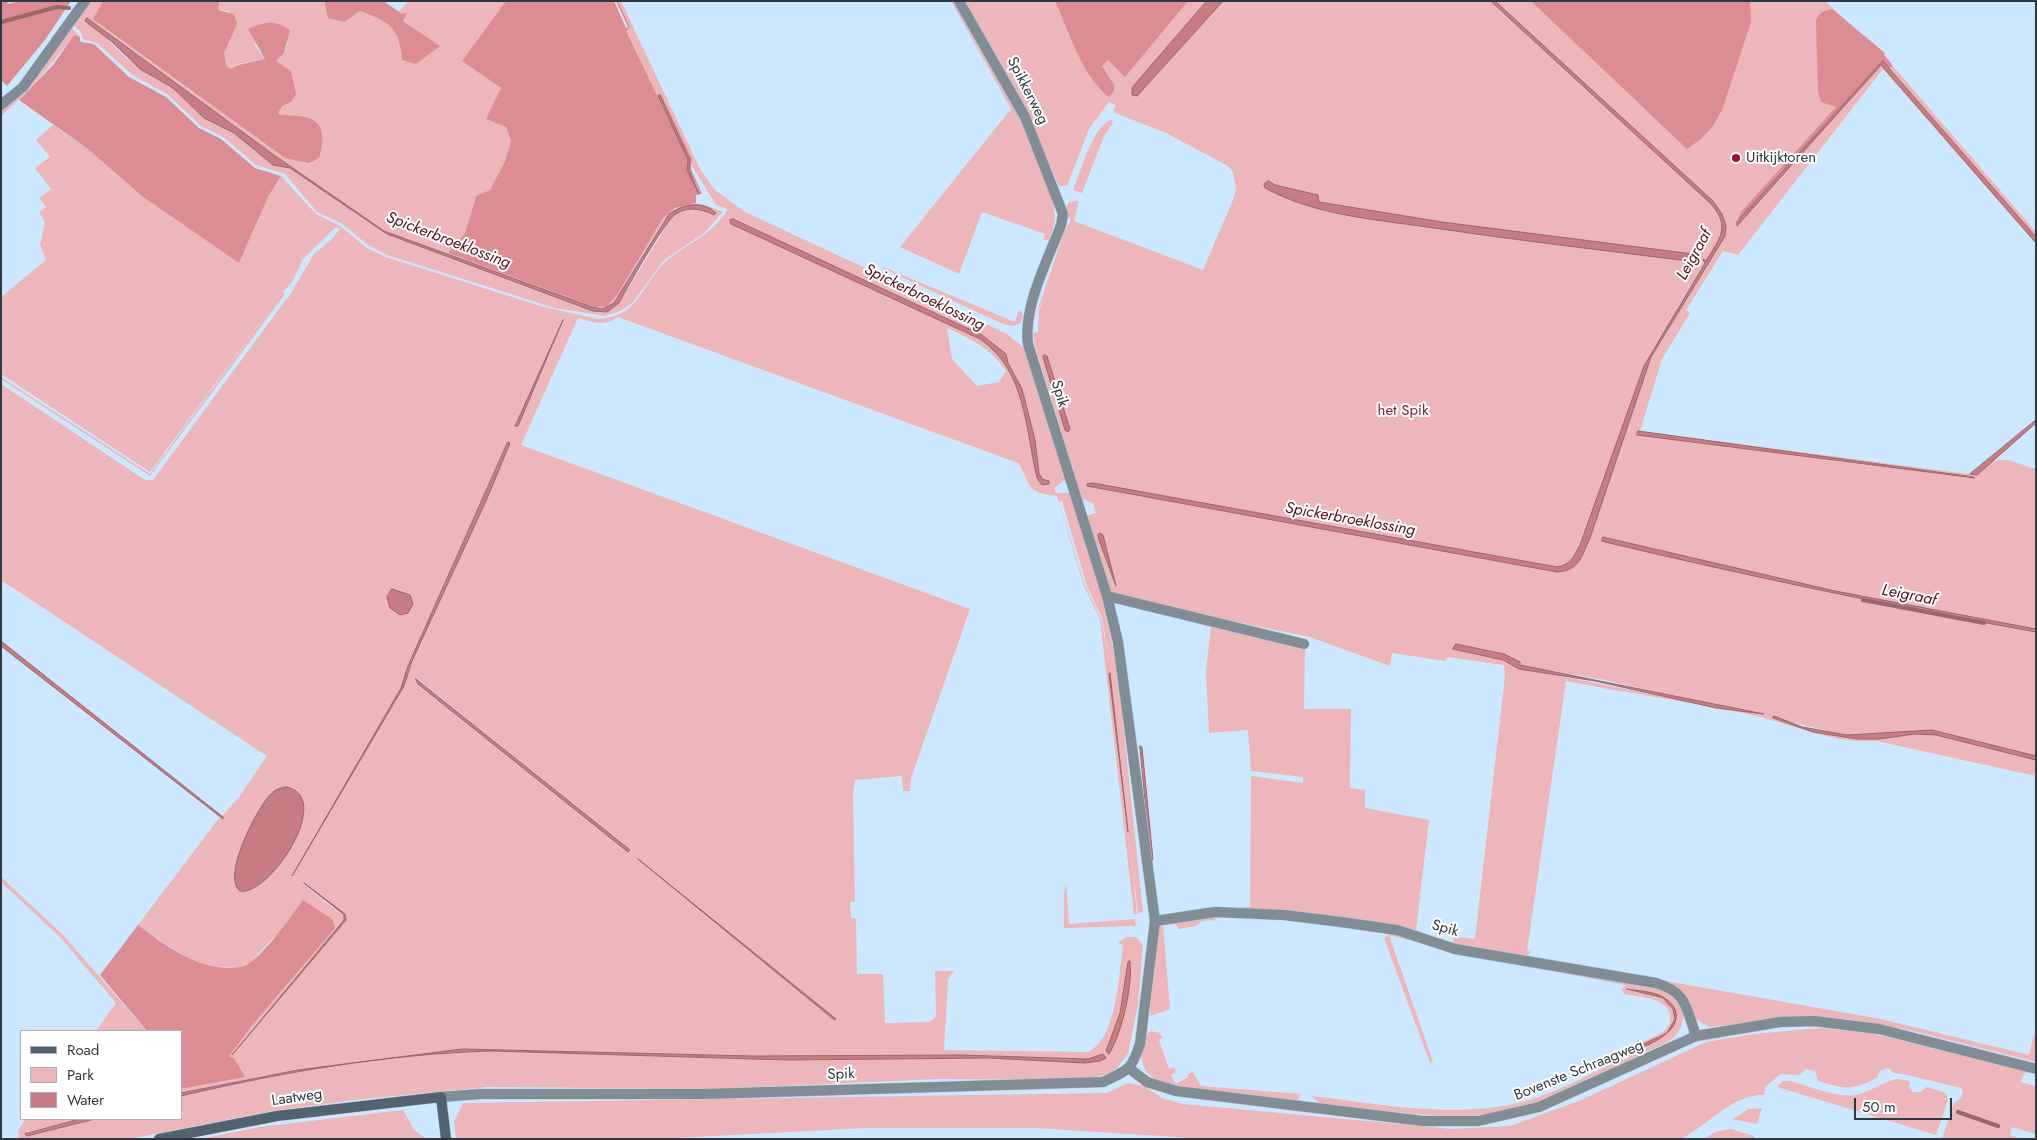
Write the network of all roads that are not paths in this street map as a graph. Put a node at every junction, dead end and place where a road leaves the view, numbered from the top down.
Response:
1 (86, 1) edge
2 (959, 1) edge
3 (1, 105) edge
4 (1059, 199) joint
5 (1107, 596) junction
6 (1304, 644) dead end
7 (1155, 921) junction
8 (1696, 1036) junction
9 (1130, 1069) junction
10 (2036, 1069) edge
11 (442, 1097) junction
12 (446, 1135) edge
13 (159, 1139) edge

1 - 3 street
2 - 4 street, Spikkerweg
4 - 5 street, Spik
5 - 6 street
5 - 7 street, Spik
7 - 8 street, Spik
7 - 9 street, Spik
8 - 9 street, Bovenste Schraagweg
8 - 10 street, Bovenste Schraagweg
9 - 11 street, Spik
11 - 12 street
11 - 13 street, Laatweg

